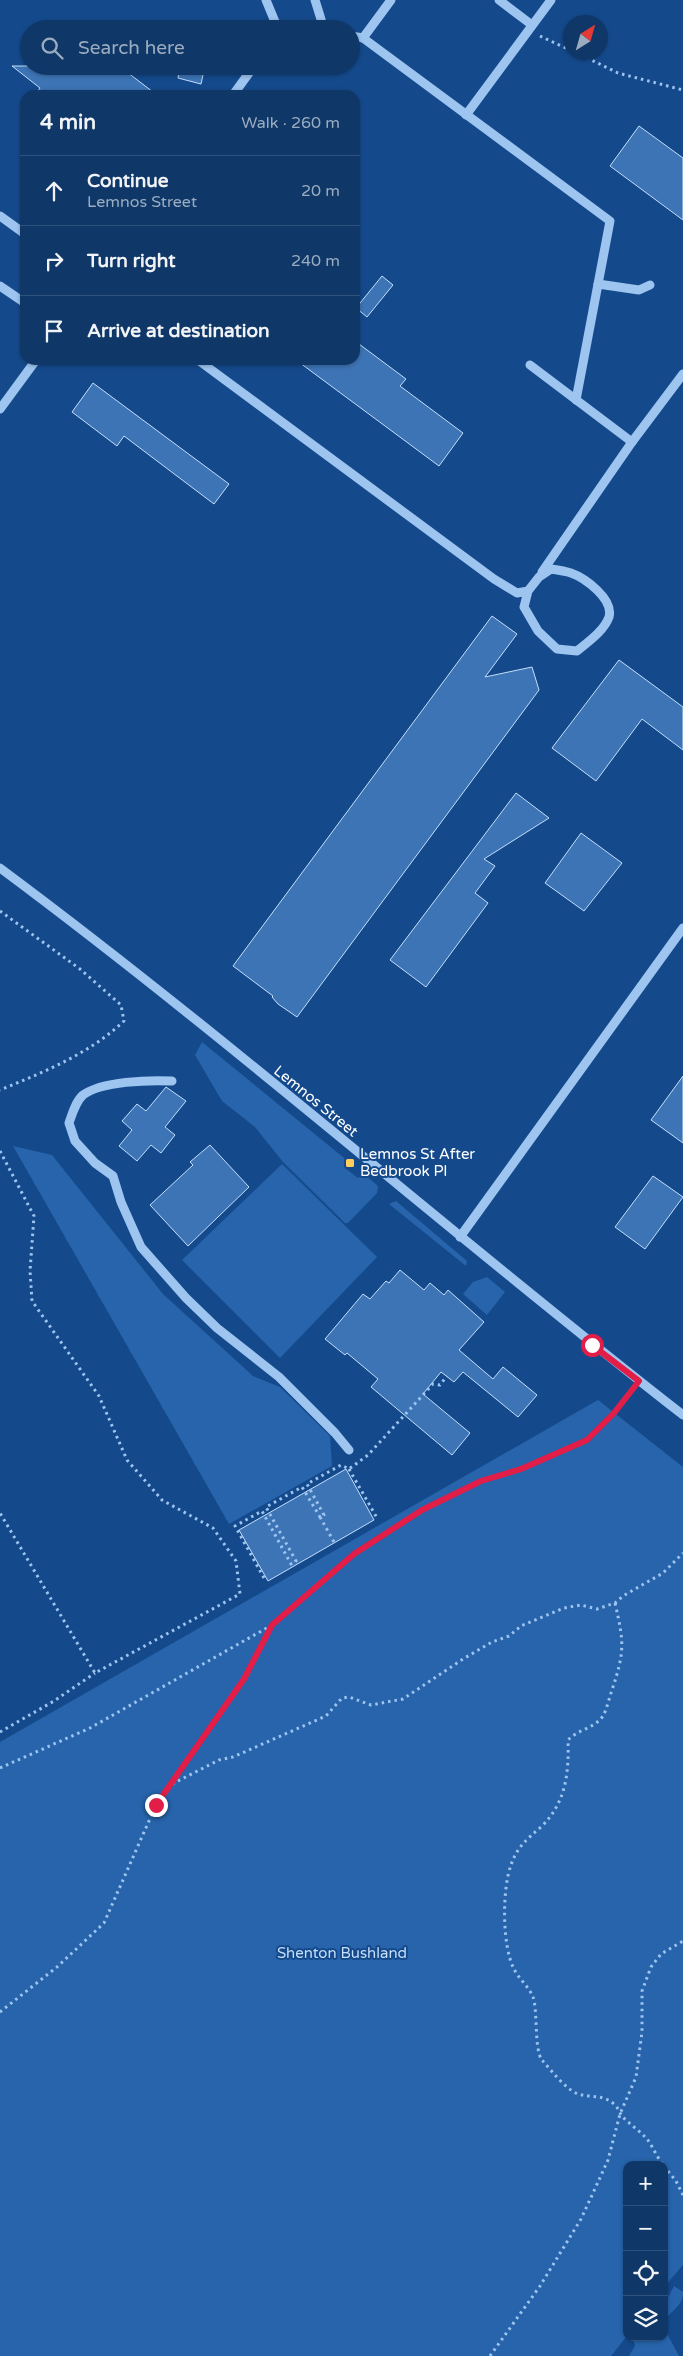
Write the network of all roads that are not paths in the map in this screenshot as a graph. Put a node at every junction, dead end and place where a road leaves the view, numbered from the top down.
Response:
1 (266, 0) edge
2 (315, 0) edge
3 (391, 0) edge
4 (499, 0) edge
5 (551, 0) edge
6 (274, 20) edge
7 (321, 20) edge
8 (530, 28) junction
9 (360, 38) edge
10 (363, 38) junction
11 (247, 75) edge
12 (237, 90) edge
13 (466, 114) junction
14 (0, 216) edge
15 (20, 230) edge
16 (598, 284) junction
17 (650, 284) dead end
18 (0, 286) edge
19 (20, 300) edge
20 (32, 365) edge
21 (205, 365) edge
22 (530, 365) dead end
23 (683, 374) edge
24 (576, 400) junction
25 (0, 409) edge
26 (632, 442) junction
27 (539, 577) junction
28 (528, 591) junction
29 (0, 868) edge
30 (683, 928) edge
31 (172, 1081) dead end
32 (460, 1237) junction
33 (683, 1415) edge
34 (349, 1450) dead end

1 - 6 street
2 - 7 street
3 - 10 street
4 - 8 street
5 - 8 street
8 - 13 street
9 - 10 street
10 - 13 street
11 - 12 street
13 - 16 street
14 - 15 street
16 - 17 street
16 - 24 street
18 - 19 street
20 - 25 street
21 - 28 street
22 - 24 street
23 - 26 street
24 - 26 street
26 - 27 street
27 - 28 street
27 - 28 street
29 - 32 street, Lemnos Street
30 - 32 street
31 - 34 street
32 - 33 street, Lemnos Street

